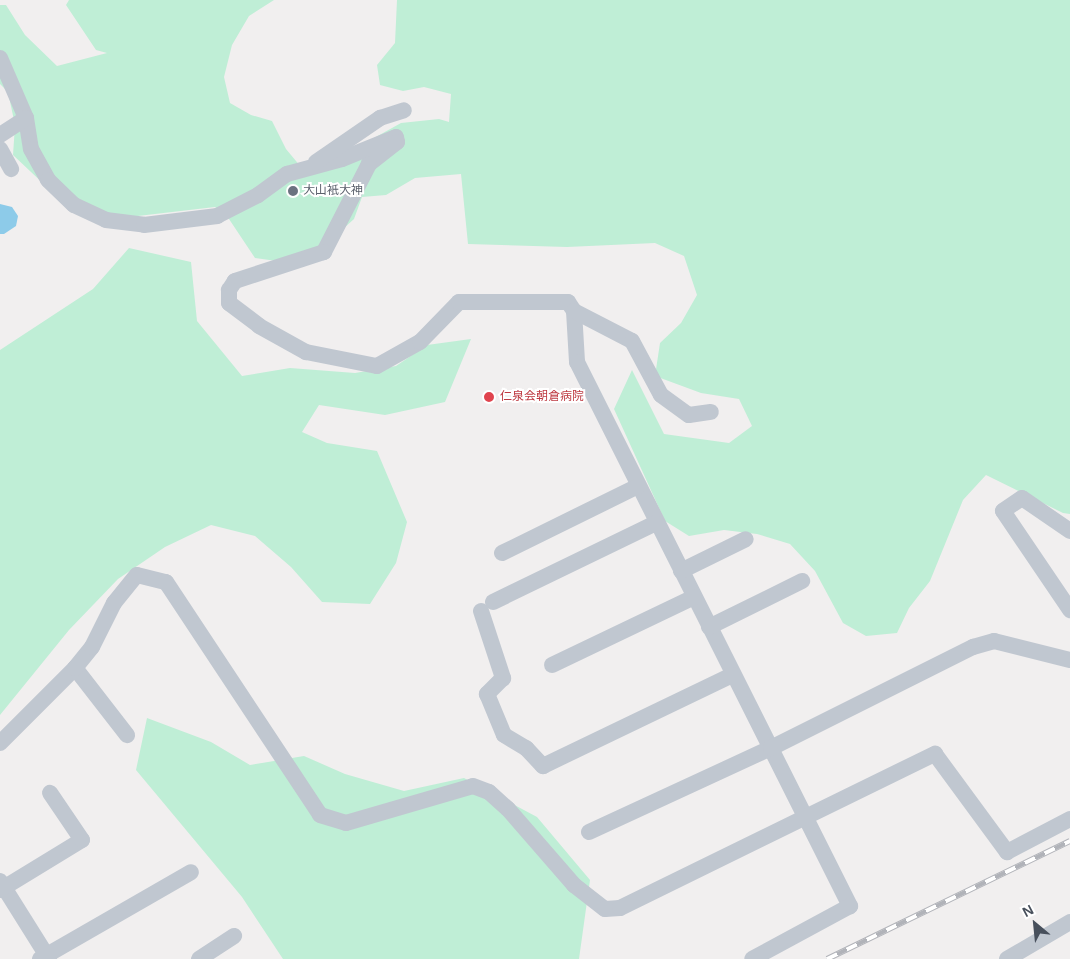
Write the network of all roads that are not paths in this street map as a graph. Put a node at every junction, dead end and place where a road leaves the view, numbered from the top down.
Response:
1 (0, 58) edge
2 (404, 110) dead end
3 (26, 118) junction
4 (0, 135) edge
5 (0, 150) edge
6 (308, 168) junction
7 (11, 169) dead end
8 (574, 311) junction
9 (711, 412) dead end
10 (638, 486) junction
11 (656, 523) junction
12 (1070, 531) edge
13 (746, 538) dead end
14 (502, 553) dead end
15 (680, 570) junction
16 (802, 581) dead end
17 (694, 598) junction
18 (1070, 610) edge
19 (709, 627) junction
20 (1070, 660) edge
21 (552, 665) dead end
22 (75, 668) junction
23 (732, 675) junction
24 (127, 735) dead end
25 (0, 743) edge
26 (771, 748) junction
27 (50, 793) dead end
28 (807, 818) junction
29 (1070, 819) edge
30 (589, 832) dead end
31 (191, 872) dead end
32 (1, 886) edge
33 (1070, 922) edge
34 (234, 936) dead end
35 (46, 958) edge
36 (199, 959) edge
37 (752, 959) edge
38 (1007, 959) edge

1 - 3 street
2 - 6 street
3 - 4 street
3 - 6 street
5 - 7 street
6 - 8 street
8 - 9 street
8 - 10 street
10 - 11 street
10 - 14 street
11 - 15 street
11 - 23 street
12 - 18 street
13 - 15 street
15 - 17 street
16 - 19 street
17 - 19 street
17 - 21 street
19 - 23 street
20 - 26 street
22 - 24 street
22 - 25 street
22 - 28 street
23 - 26 street
26 - 28 street
26 - 30 street
27 - 32 street
28 - 29 street
28 - 37 street
31 - 35 street
32 - 35 street
33 - 38 street
34 - 36 street

